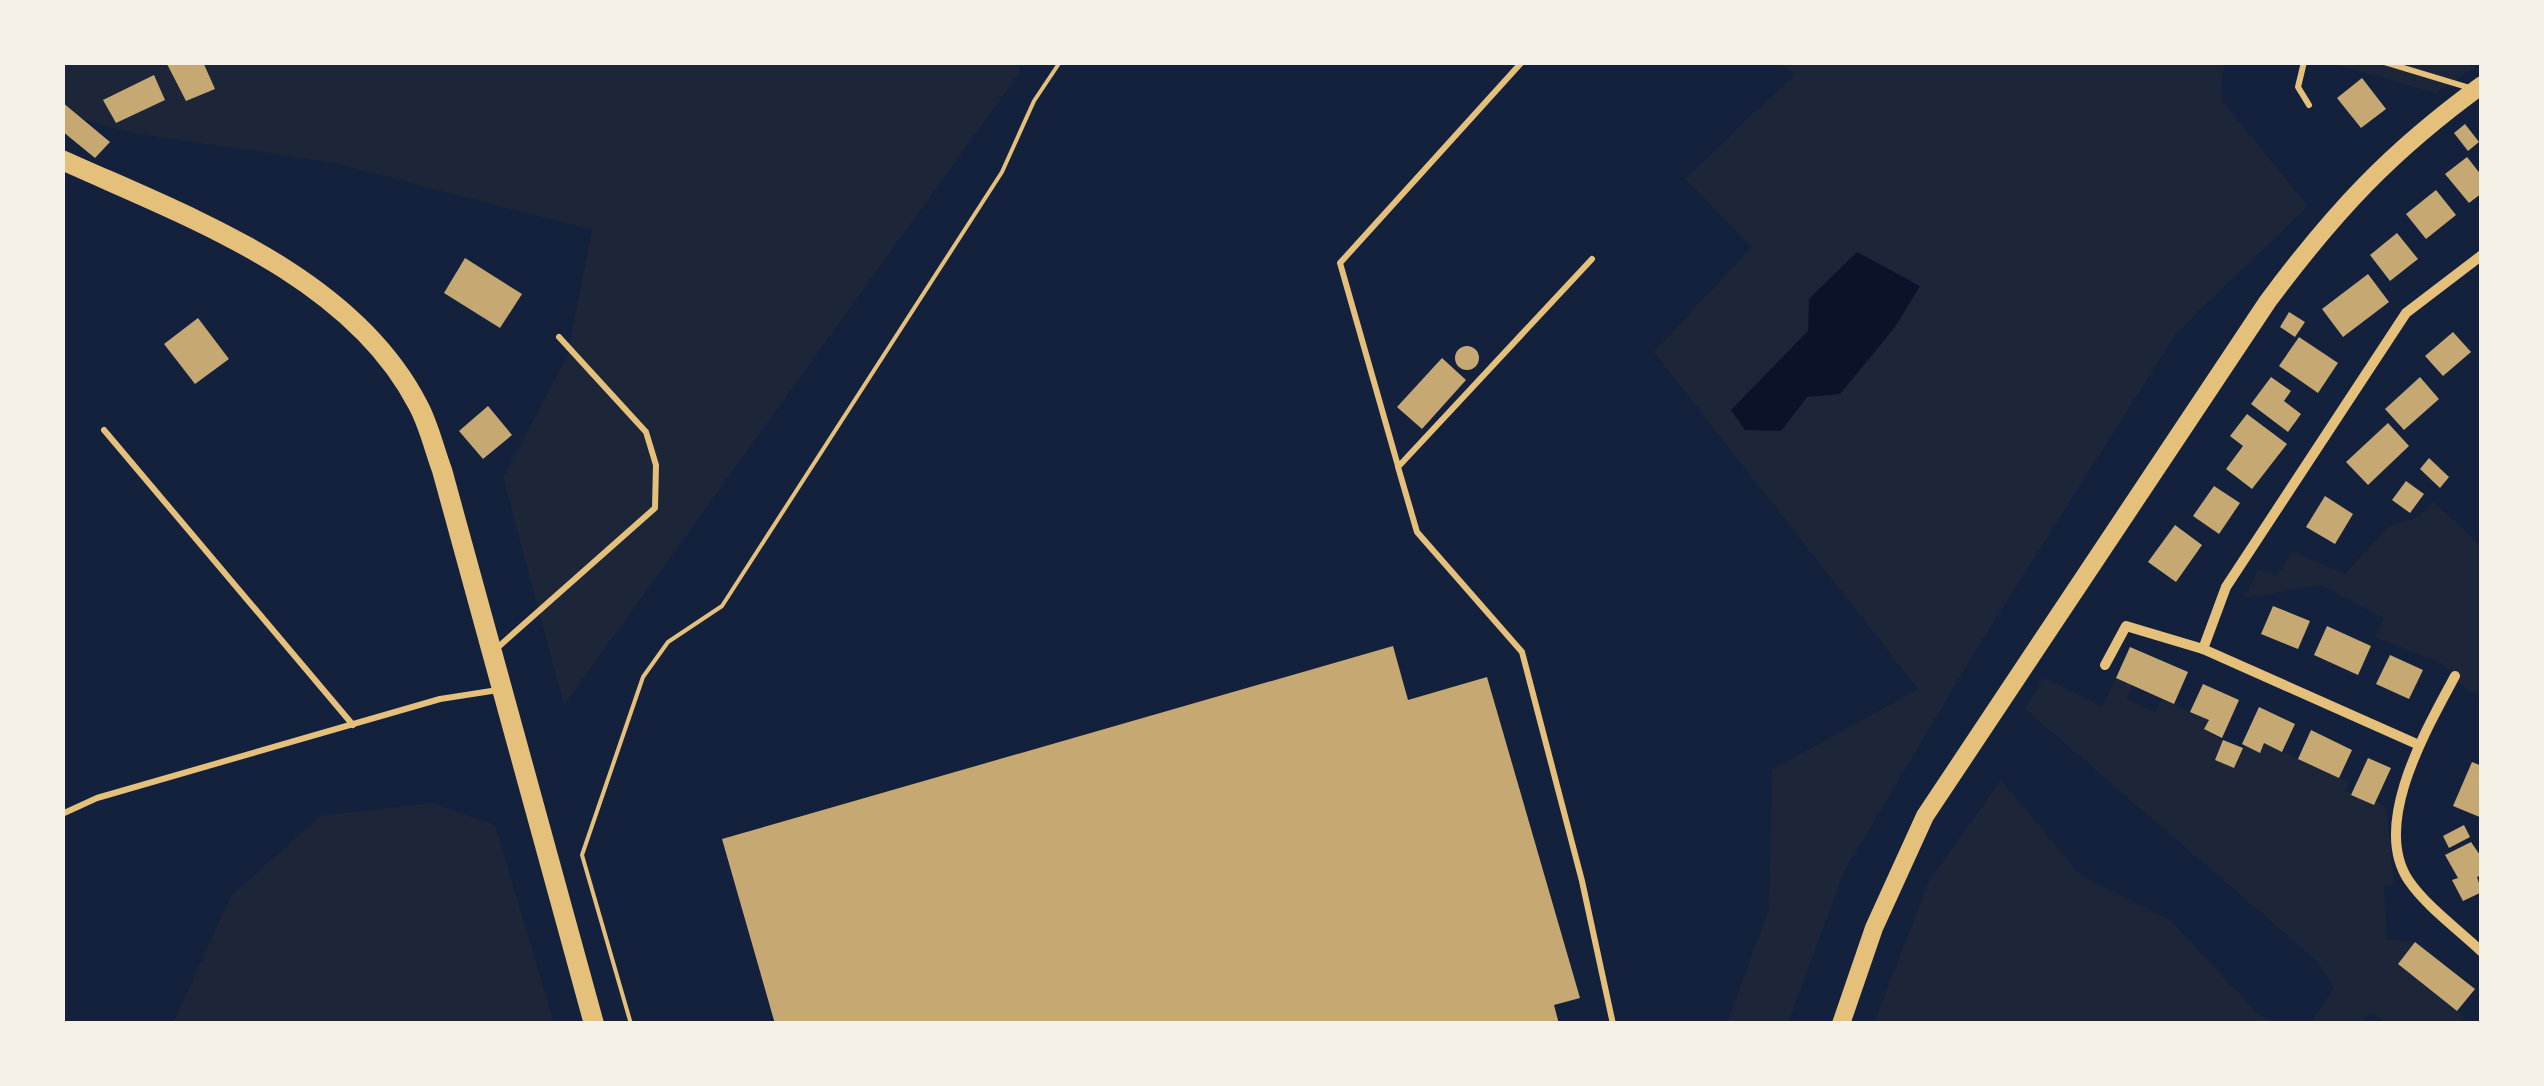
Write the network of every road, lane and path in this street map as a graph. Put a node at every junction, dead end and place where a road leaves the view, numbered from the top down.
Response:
1 (1060, 62) edge
2 (1522, 62) edge
3 (2304, 62) edge
4 (2384, 62) edge
5 (2478, 87) edge
6 (2309, 105) dead end
7 (62, 160) edge
8 (2482, 255) edge
9 (1592, 259) dead end
10 (559, 338) dead end
11 (104, 430) dead end
12 (1398, 467) junction
13 (2203, 649) junction
14 (491, 653) junction
15 (2105, 665) dead end
16 (2455, 676) dead end
17 (501, 689) junction
18 (353, 724) junction
19 (2418, 746) junction
20 (62, 814) edge
21 (2482, 952) edge
22 (594, 1024) edge
23 (630, 1024) edge
24 (1613, 1024) edge
25 (1841, 1024) edge

1 - 23 path
2 - 12 lane
3 - 6 lane
4 - 5 lane
5 - 25 main road
7 - 14 main road
8 - 13 street
9 - 12 lane
10 - 14 lane
11 - 18 lane
12 - 24 lane
13 - 15 street
13 - 19 street
14 - 17 main road
16 - 19 street
17 - 18 lane
17 - 22 main road
18 - 20 lane
19 - 21 street

